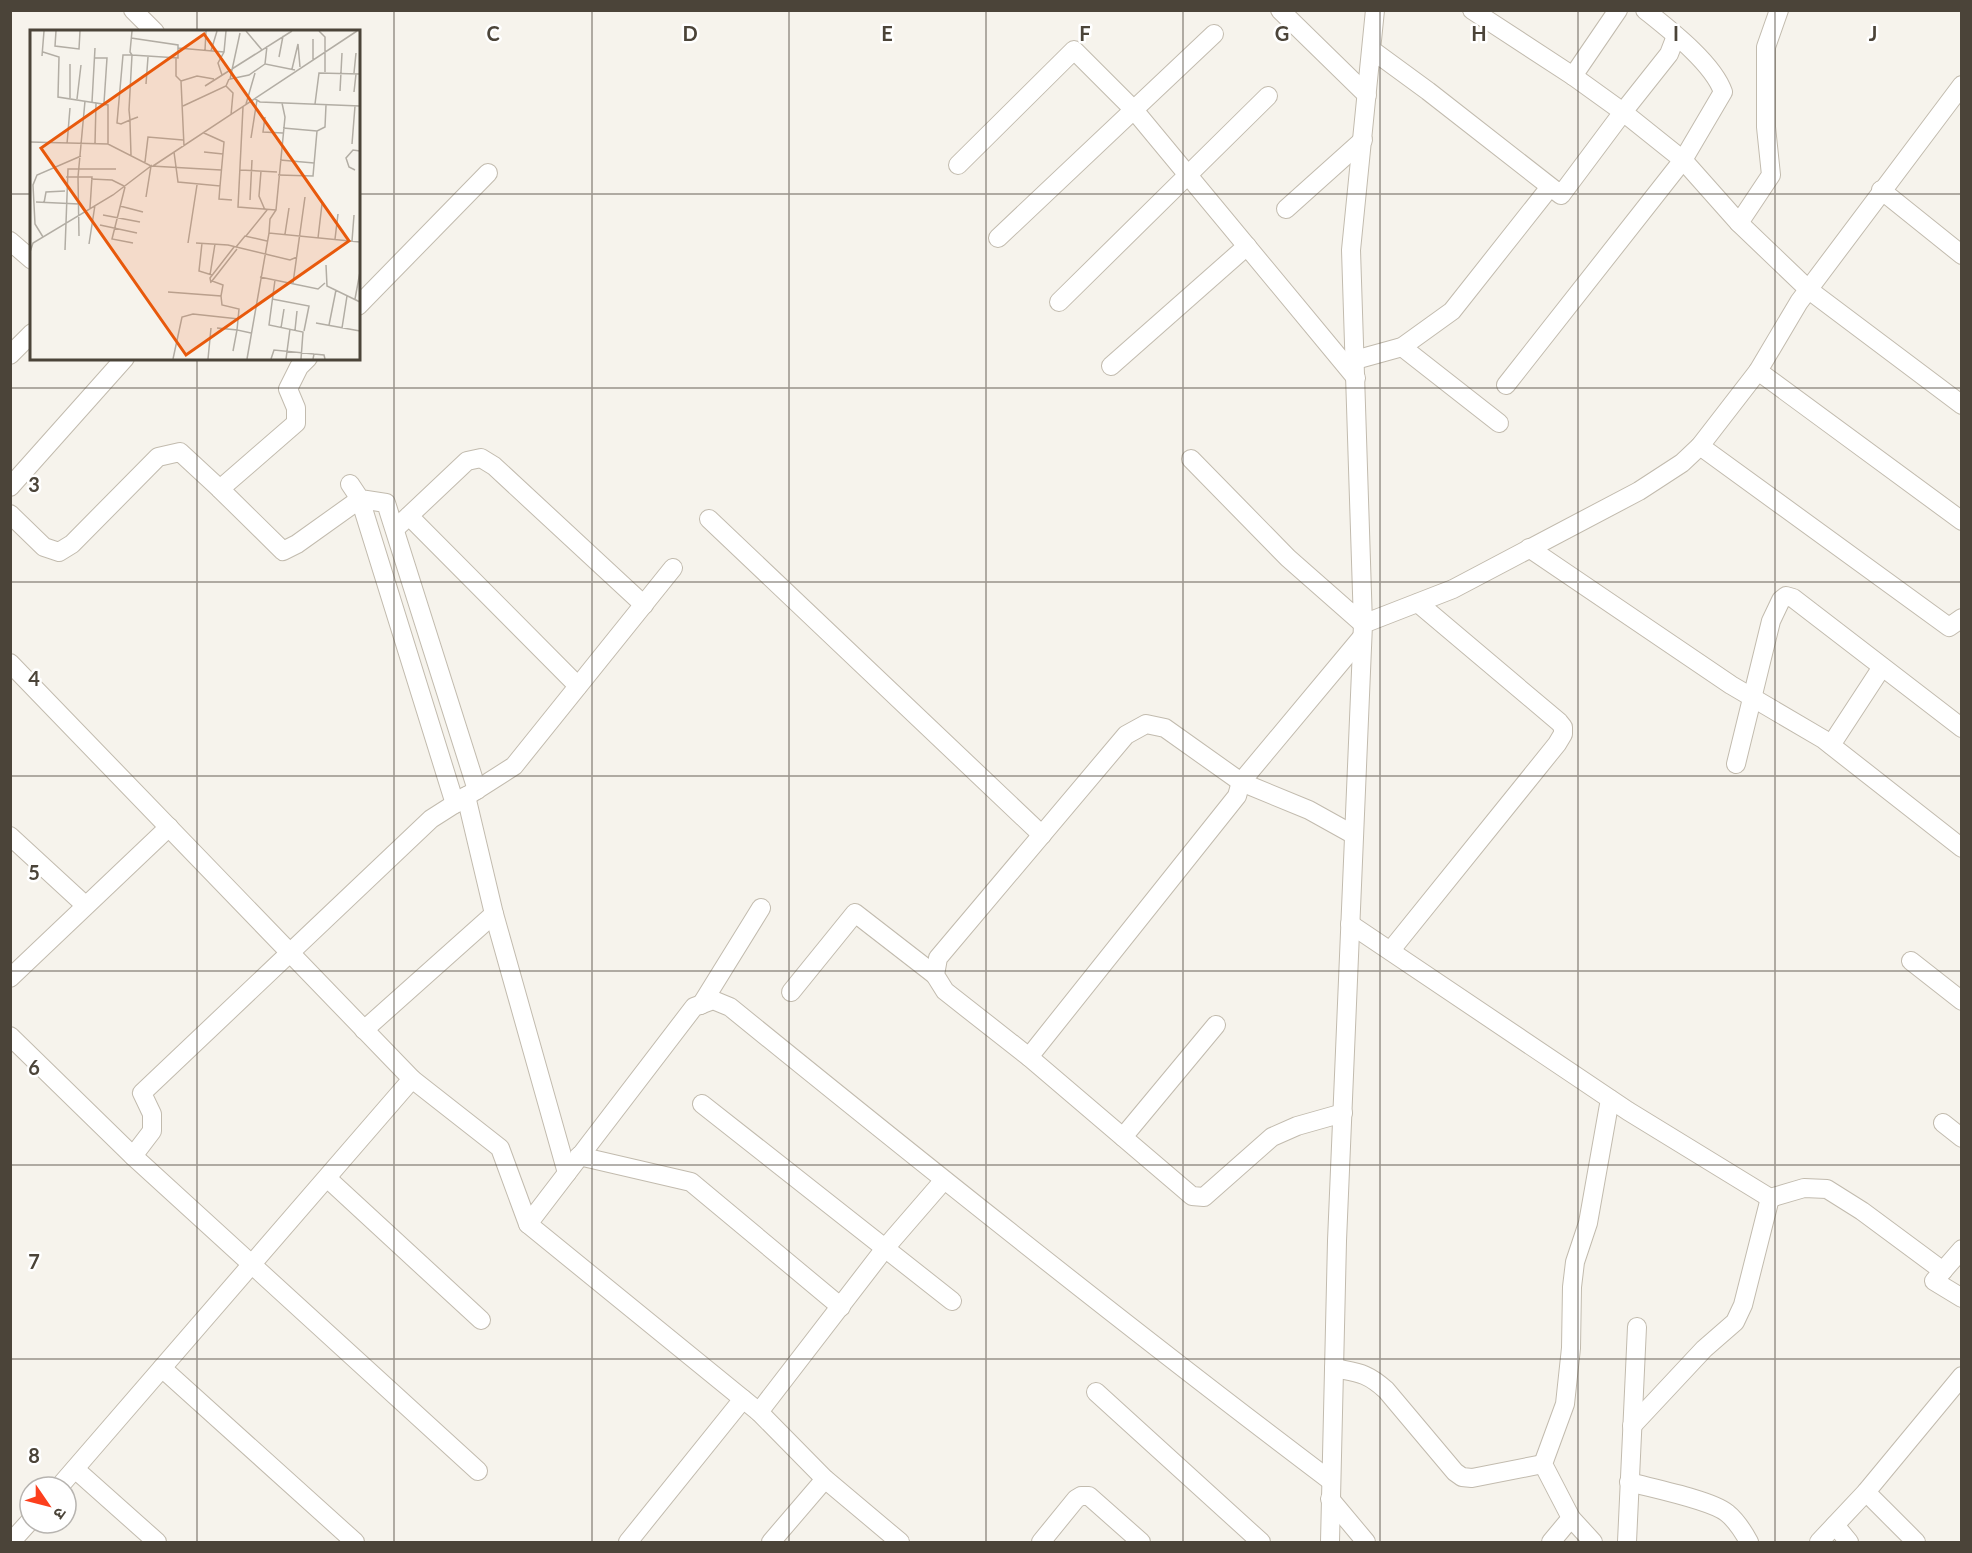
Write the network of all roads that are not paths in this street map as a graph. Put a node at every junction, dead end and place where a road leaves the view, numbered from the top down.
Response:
1 (133, 10) edge
2 (1280, 10) edge
3 (1375, 10) edge
4 (1472, 10) edge
5 (1618, 10) edge
6 (1645, 10) edge
7 (1779, 10) edge
8 (153, 30) edge
9 (1214, 34) dead end
10 (1676, 36) junction
11 (1372, 50) junction
12 (1573, 76) junction
13 (1962, 85) edge
14 (1367, 95) junction
15 (1268, 96) dead end
16 (1134, 110) junction
17 (1623, 112) junction
18 (1363, 140) junction
19 (1683, 160) junction
20 (958, 165) dead end
21 (488, 173) dead end
22 (1188, 175) junction
23 (1550, 187) junction
24 (1881, 190) junction
25 (1286, 208) dead end
26 (1739, 223) junction
27 (998, 238) dead end
28 (10, 241) edge
29 (1247, 246) junction
30 (1962, 255) edge
31 (30, 258) edge
32 (1809, 290) junction
33 (1059, 302) dead end
34 (360, 304) edge
35 (30, 335) edge
36 (1402, 347) junction
37 (10, 355) edge
38 (123, 360) edge
39 (306, 360) edge
40 (1111, 366) dead end
41 (1355, 369) junction
42 (1758, 371) junction
43 (1506, 385) dead end
44 (1962, 405) edge
45 (1499, 423) dead end
46 (1700, 446) junction
47 (1191, 459) dead end
48 (10, 487) edge
49 (220, 489) junction
50 (355, 492) junction
51 (10, 514) edge
52 (409, 516) junction
53 (709, 519) dead end
54 (1962, 520) edge
55 (395, 529) junction
56 (1529, 548) junction
57 (673, 568) dead end
58 (1418, 603) junction
59 (644, 605) junction
60 (1962, 618) edge
61 (1363, 630) junction
62 (10, 663) edge
63 (1882, 667) junction
64 (578, 686) junction
65 (1752, 697) junction
66 (1962, 728) edge
67 (1831, 745) junction
68 (1736, 764) dead end
69 (1240, 782) junction
70 (466, 796) junction
71 (169, 827) junction
72 (1042, 835) junction
73 (1354, 835) junction
74 (10, 836) edge
75 (1962, 848) edge
76 (85, 905) junction
77 (761, 908) dead end
78 (494, 914) junction
79 (1350, 924) junction
80 (1391, 950) junction
81 (290, 952) junction
82 (1911, 961) dead end
83 (935, 975) junction
84 (10, 978) edge
85 (790, 992) dead end
86 (1962, 1001) edge
87 (700, 1005) junction
88 (1216, 1025) dead end
89 (364, 1030) junction
90 (10, 1036) edge
91 (1029, 1057) junction
92 (412, 1079) junction
93 (1610, 1099) junction
94 (702, 1104) dead end
95 (1343, 1113) junction
96 (1942, 1123) dead end
97 (1123, 1137) junction
98 (1962, 1138) edge
99 (133, 1156) junction
100 (579, 1156) junction
101 (567, 1173) junction
102 (327, 1178) junction
103 (944, 1180) junction
104 (1770, 1198) junction
105 (528, 1224) junction
106 (886, 1248) junction
107 (1962, 1249) edge
108 (253, 1265) junction
109 (1943, 1271) junction
110 (1962, 1298) edge
111 (952, 1301) dead end
112 (841, 1307) junction
113 (481, 1320) dead end
114 (1636, 1327) dead end
115 (162, 1368) junction
116 (1334, 1368) junction
117 (1962, 1376) edge
118 (1096, 1392) dead end
119 (743, 1399) junction
120 (759, 1412) junction
121 (1632, 1426) junction
122 (1543, 1464) junction
123 (75, 1469) junction
124 (478, 1471) dead end
125 (70, 1475) edge
126 (825, 1479) junction
127 (1629, 1482) junction
128 (1331, 1490) junction
129 (1866, 1492) junction
130 (1571, 1518) junction
131 (1835, 1525) junction
132 (157, 1542) edge
133 (355, 1542) edge
134 (628, 1542) edge
135 (771, 1542) edge
136 (900, 1542) edge
137 (1041, 1542) edge
138 (1141, 1542) edge
139 (1261, 1542) edge
140 (1330, 1542) edge
141 (1366, 1542) edge
142 (1551, 1542) edge
143 (1593, 1542) edge
144 (1627, 1542) edge
145 (1749, 1542) edge
146 (1819, 1542) edge
147 (1849, 1542) edge
148 (1916, 1542) edge

1 - 8 street
2 - 14 street
3 - 11 street
4 - 12 street
5 - 12 street
6 - 10 street
7 - 26 street
9 - 16 street
10 - 17 street
10 - 19 street
11 - 14 street
11 - 23 street
12 - 17 street
13 - 24 street
14 - 18 street
15 - 22 street
16 - 20 street
16 - 22 street
16 - 27 street
17 - 19 street
17 - 23 street
18 - 25 street
18 - 41 street
19 - 26 street
19 - 43 street
21 - 34 street
22 - 29 street
22 - 33 street
23 - 36 street
24 - 30 street
24 - 32 street
26 - 32 street
28 - 31 street
29 - 40 street
29 - 41 street
32 - 42 street
32 - 44 street
35 - 37 street
36 - 41 street
36 - 45 street
38 - 48 street
39 - 49 street
41 - 61 street
42 - 46 street
42 - 54 street
46 - 56 street
46 - 60 street
47 - 61 street
49 - 50 street
49 - 51 street
50 - 55 street
50 - 70 street
52 - 55 street
52 - 59 street
52 - 64 street
53 - 72 street
55 - 70 street
56 - 58 street
56 - 65 street
57 - 59 street
58 - 61 street
58 - 80 street
59 - 64 street
61 - 69 street
61 - 73 street
62 - 71 street
63 - 65 street
63 - 66 street
63 - 67 street
64 - 70 street
65 - 67 street
65 - 68 street
67 - 75 street
69 - 72 street
69 - 73 street
69 - 91 street
70 - 78 street
70 - 81 street
71 - 76 street
71 - 81 street
72 - 83 street
73 - 79 street
74 - 76 street
76 - 84 street
77 - 87 street
78 - 89 street
78 - 101 street
79 - 80 street
79 - 95 street
80 - 93 street
81 - 89 street
81 - 99 street
82 - 86 street
83 - 85 street
83 - 91 street
87 - 100 street
87 - 103 street
88 - 97 street
89 - 92 street
90 - 99 street
91 - 97 street
92 - 102 street
92 - 105 street
93 - 104 street
93 - 122 street
94 - 106 street
95 - 97 street
95 - 116 street
96 - 98 street
99 - 108 street
100 - 101 street
100 - 112 street
101 - 105 street
102 - 108 street
102 - 113 street
103 - 106 street
103 - 128 street
104 - 109 street
104 - 121 street
105 - 119 street
106 - 111 street
106 - 112 street
107 - 109 street
108 - 115 street
108 - 124 street
109 - 110 street
112 - 120 street
114 - 121 street
115 - 123 street
115 - 133 street
116 - 122 street
116 - 128 street
117 - 129 street
118 - 139 street
119 - 120 street
119 - 134 street
120 - 126 street
121 - 127 street
122 - 130 street
123 - 125 street
123 - 132 street
126 - 135 street
126 - 136 street
127 - 144 street
127 - 145 street
128 - 140 street
128 - 141 street
129 - 131 street
129 - 148 street
130 - 142 street
130 - 143 street
131 - 146 street
131 - 147 street
137 - 138 street

